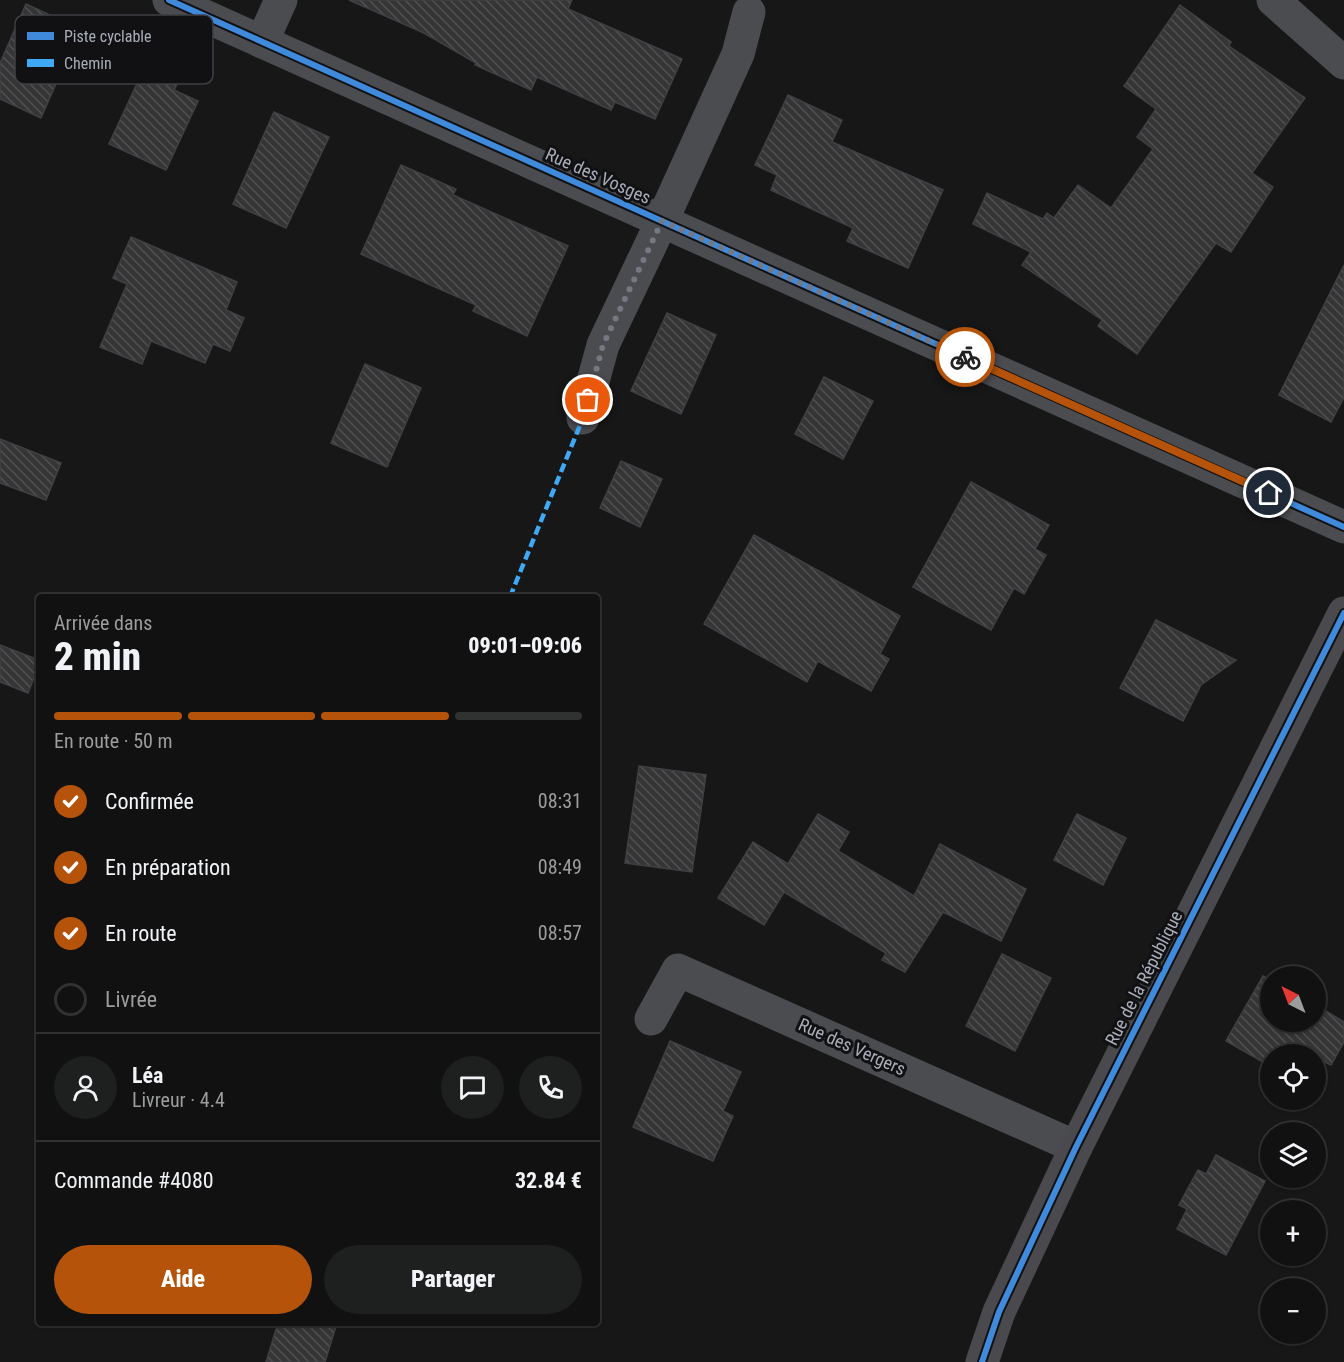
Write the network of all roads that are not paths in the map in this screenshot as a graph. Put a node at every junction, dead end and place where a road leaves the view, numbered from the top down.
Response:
1 (169, 0) edge
2 (281, 0) edge
3 (1273, 0) edge
4 (749, 12) dead end
5 (202, 15) edge
6 (213, 20) edge
7 (262, 42) junction
8 (1344, 63) edge
9 (662, 221) junction
10 (584, 418) dead end
11 (1344, 527) edge
12 (1344, 613) edge
13 (651, 1019) dead end
14 (1076, 1147) junction
15 (982, 1362) edge

1 - 5 street, Rue des Vosges
2 - 7 street
3 - 8 street
4 - 9 street, Rue des Vosges
6 - 7 street, Rue des Vosges
7 - 9 street, Rue des Vosges
9 - 10 street
9 - 11 street, Rue des Vosges
12 - 14 main road, Rue de la République
13 - 14 street, Rue des Vergers
14 - 15 main road, Rue de la République

